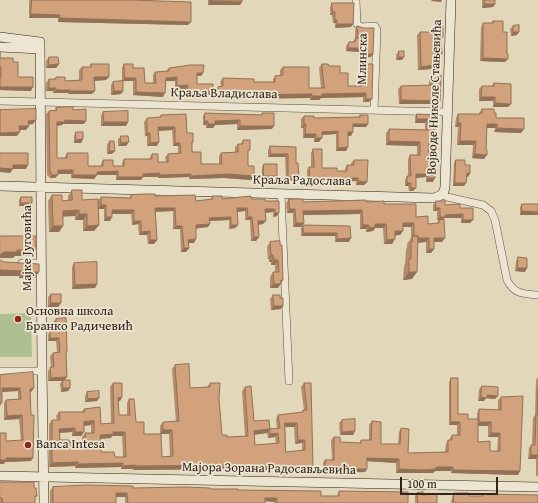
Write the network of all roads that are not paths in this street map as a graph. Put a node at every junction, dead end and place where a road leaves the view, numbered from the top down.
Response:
1 (356, 0) edge
2 (451, 0) edge
3 (0, 37) edge
4 (40, 46) junction
5 (0, 47) edge
6 (0, 101) edge
7 (40, 102) junction
8 (374, 110) junction
9 (447, 112) junction
10 (0, 186) edge
11 (41, 187) junction
12 (281, 194) junction
13 (442, 194) junction
14 (14, 263) edge
15 (41, 263) junction
16 (538, 295) edge
17 (0, 371) edge
18 (42, 371) junction
19 (289, 382) dead end
20 (0, 476) edge
21 (44, 477) junction
22 (538, 487) edge
23 (44, 503) edge

1 - 8 street, Млинска
2 - 9 street, Војводе Николе Стањевића
3 - 4 street
4 - 5 street
4 - 7 street, Мајке Југовића
6 - 7 street, Краља Владислава
7 - 8 street, Краља Владислава
7 - 11 street, Мајке Југовића
8 - 9 street, Краља Владислава
9 - 13 street, Војводе Николе Стањевића
10 - 11 street, Краља Радослава
11 - 12 street, Краља Радослава
11 - 15 street, Мајке Југовића
12 - 13 street, Краља Радослава
12 - 19 street
13 - 16 street, Краља Радослава
14 - 15 street
15 - 18 street, Мајке Југовића
17 - 18 street
18 - 21 street, Мајке Југовића
20 - 21 street, Мајора Зорана Радосављевића
21 - 22 street, Мајора Зорана Радосављевића
21 - 23 street, Мајке Југовића

